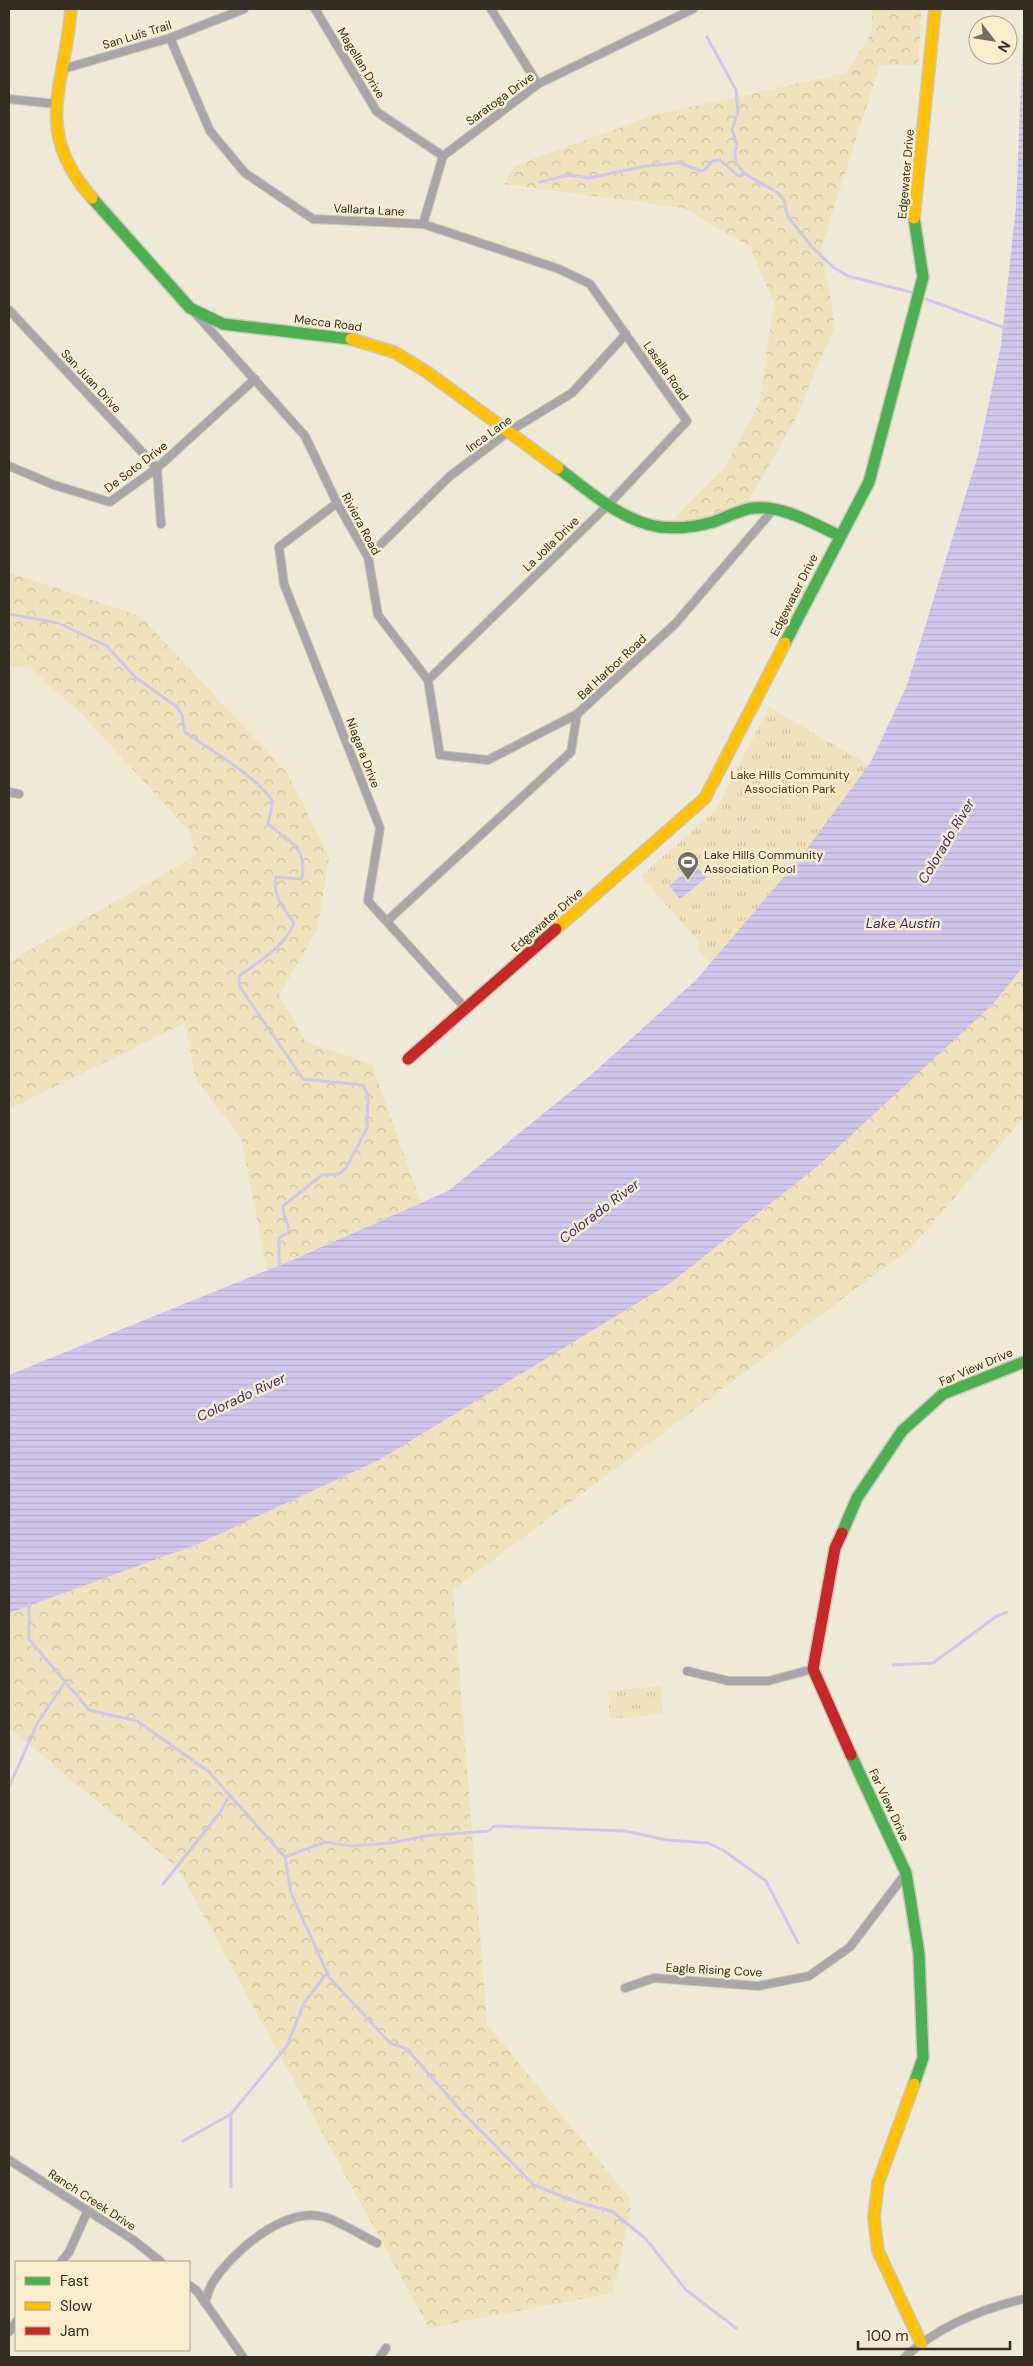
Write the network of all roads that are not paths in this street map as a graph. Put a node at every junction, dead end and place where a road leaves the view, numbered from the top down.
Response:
1 (71, 9) edge
2 (244, 9) edge
3 (315, 9) edge
4 (491, 9) edge
5 (693, 9) edge
6 (934, 9) edge
7 (677, 12) edge
8 (170, 38) junction
9 (63, 69) junction
10 (538, 84) junction
11 (9, 99) edge
12 (56, 104) junction
13 (443, 156) junction
14 (423, 224) junction
15 (190, 308) junction
16 (9, 310) edge
17 (626, 334) junction
18 (255, 379) junction
19 (687, 421) joint
20 (508, 432) junction
21 (9, 466) edge
22 (157, 468) junction
23 (337, 503) junction
24 (608, 505) junction
25 (773, 510) junction
26 (161, 524) dead end
27 (840, 536) junction
28 (368, 557) junction
29 (428, 680) junction
30 (577, 714) junction
31 (9, 792) edge
32 (19, 794) dead end
33 (387, 921) junction
34 (466, 1010) junction
35 (408, 1059) dead end
36 (1024, 1362) edge
37 (813, 1669) junction
38 (687, 1671) dead end
39 (906, 1873) junction
40 (625, 1988) dead end
41 (9, 2160) edge
42 (88, 2210) junction
43 (377, 2243) dead end
44 (62, 2261) edge
45 (160, 2261) edge
46 (190, 2286) edge
47 (1024, 2299) edge
48 (204, 2303) junction
49 (921, 2343) junction
50 (386, 2348) dead end
51 (244, 2357) edge
52 (380, 2357) edge
53 (905, 2357) edge

1 - 9 street, Mecca Road
2 - 8 street, San Luis Trail
3 - 13 street, Magellan Drive
4 - 10 street
5 - 7 street, Saratoga Drive
6 - 27 street, Edgewater Drive
7 - 10 street, Saratoga Drive
8 - 9 street, San Luis Trail
8 - 14 street, Vallarta Lane
9 - 12 street, Mecca Road
10 - 13 street, Saratoga Drive
11 - 12 street
12 - 15 street, Mecca Road
13 - 14 street
14 - 17 street, Vallarta Lane
15 - 18 street, Riviera Road
15 - 20 street, Mecca Road
16 - 22 street, San Juan Drive
17 - 19 street, Lasalla Road
17 - 20 street, Inca Lane
18 - 22 street, De Soto Drive
18 - 23 street, Riviera Road
19 - 24 street, La Jolla Drive
20 - 24 street, Mecca Road
20 - 28 street, Inca Lane
21 - 22 street, De Soto Drive
22 - 26 street
23 - 28 street, Riviera Road
23 - 33 street, Niagara Drive
24 - 25 street, Mecca Road
24 - 29 street, La Jolla Drive
25 - 27 street, Mecca Road
25 - 30 street, Bal Harbor Road
27 - 34 street, Edgewater Drive
28 - 29 street, Riviera Road
29 - 30 street, Riviera Road
30 - 33 street, Bal Harbor Road
31 - 32 street
33 - 34 street, Niagara Drive
34 - 35 street, Edgewater Drive
36 - 37 street, Far View Drive
37 - 38 street
37 - 39 street, Far View Drive
39 - 40 street, Eagle Rising Cove
39 - 49 street, Far View Drive
41 - 42 street, Ranch Creek Drive
42 - 44 street
42 - 45 street, Ranch Creek Drive
43 - 48 street
46 - 48 street
47 - 49 street
48 - 51 street
49 - 53 street
50 - 52 street

